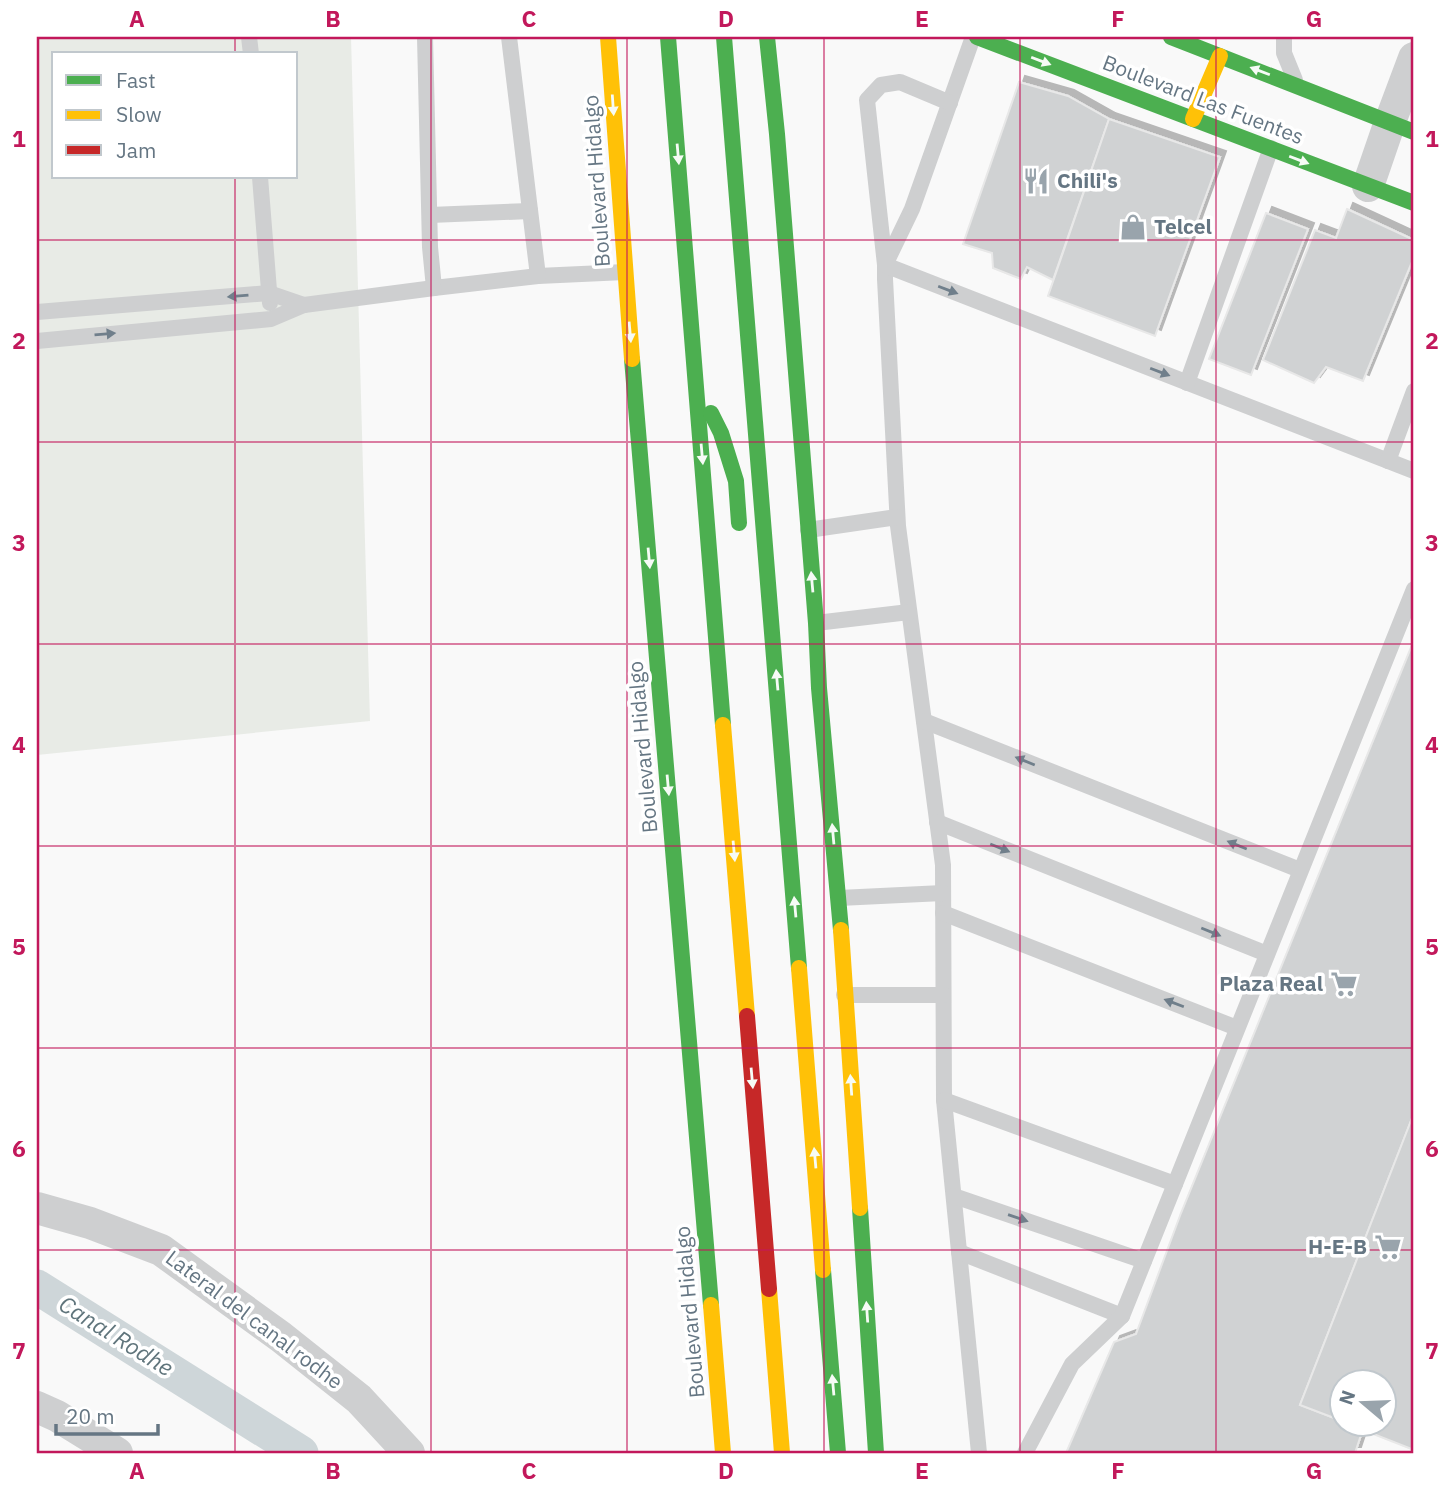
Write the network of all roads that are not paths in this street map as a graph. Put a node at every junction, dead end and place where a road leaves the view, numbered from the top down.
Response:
1 (425, 37) edge
2 (509, 37) edge
3 (608, 37) edge
4 (668, 37) edge
5 (724, 37) edge
6 (767, 37) edge
7 (975, 37) edge
8 (1171, 37) edge
9 (1284, 37) edge
10 (1220, 56) junction
11 (1414, 58) edge
12 (1297, 86) junction
13 (950, 103) junction
14 (1193, 119) junction
15 (1402, 127) edge
16 (1271, 149) junction
17 (260, 178) edge
18 (1368, 186) junction
19 (1414, 203) edge
20 (530, 211) junction
21 (430, 215) junction
22 (885, 265) junction
23 (625, 272) junction
24 (538, 276) junction
25 (434, 288) junction
26 (269, 293) junction
27 (304, 305) junction
28 (37, 312) edge
29 (271, 319) junction
30 (37, 341) edge
31 (1187, 383) junction
32 (697, 386) junction
33 (1414, 391) edge
34 (1388, 461) junction
35 (1414, 471) edge
36 (897, 517) junction
37 (808, 530) junction
38 (740, 537) dead end
39 (1414, 589) edge
40 (909, 612) junction
41 (816, 622) junction
42 (924, 721) junction
43 (937, 822) junction
44 (1300, 870) junction
45 (943, 893) junction
46 (839, 898) junction
47 (943, 913) junction
48 (780, 923) dead end
49 (804, 950) junction
50 (1267, 954) junction
51 (845, 995) junction
52 (943, 995) junction
53 (1237, 1028) junction
54 (944, 1100) junction
55 (1175, 1184) junction
56 (954, 1196) junction
57 (37, 1208) edge
58 (959, 1252) junction
59 (1144, 1261) junction
60 (1122, 1316) junction
61 (37, 1407) edge
62 (117, 1453) edge
63 (409, 1453) edge
64 (723, 1453) edge
65 (782, 1453) edge
66 (838, 1453) edge
67 (876, 1453) edge
68 (979, 1453) edge
69 (1025, 1453) edge

1 - 21 lane
2 - 20 lane
3 -> 23 main road, Boulevard Hidalgo
4 -> 32 main road
49 -> 5 main road
6 - 37 main road
7 - 13 lane
7 -> 14 main road, Boulevard Las Fuentes
8 - 10 main road
9 - 12 lane
12 -> 10 main road
10 - 14 main road
11 - 15 street
12 - 15 main road
13 - 22 lane
13 - 22 lane
14 - 16 main road, Boulevard Las Fuentes
15 - 18 street
16 -> 18 main road, Boulevard Las Fuentes
16 - 31 lane
17 - 26 lane
18 - 19 main road, Boulevard Las Fuentes
20 - 21 lane
20 - 24 lane
21 - 25 lane
22 -> 31 lane
22 - 36 lane
23 - 24 lane
23 -> 64 main road, Boulevard Hidalgo
24 - 25 lane
25 - 27 lane
26 - 27 lane
26 -> 28 lane
26 - 29 lane
27 - 29 lane
30 -> 29 lane
31 - 34 lane
32 - 38 main road
32 -> 65 main road
33 - 34 lane
34 - 35 lane
36 - 37 lane
36 - 40 lane
41 -> 37 main road
39 - 44 lane
40 - 41 lane
40 - 42 lane
46 -> 41 main road
42 - 43 lane
44 -> 42 lane
43 - 45 lane
43 -> 50 lane
44 - 50 lane
45 - 46 lane
45 - 47 lane
46 - 51 main road
47 - 52 lane
53 -> 47 lane
48 - 49 main road
66 -> 49 main road
50 - 53 lane
51 - 52 lane
67 -> 51 main road
52 - 54 lane
53 - 55 lane
54 - 55 lane
54 - 56 lane
55 - 59 lane
56 - 58 lane
56 -> 59 lane
57 - 63 street, Lateral del canal rodhe
58 - 60 lane
58 - 68 lane
59 - 60 lane
60 - 69 lane
61 - 62 street

